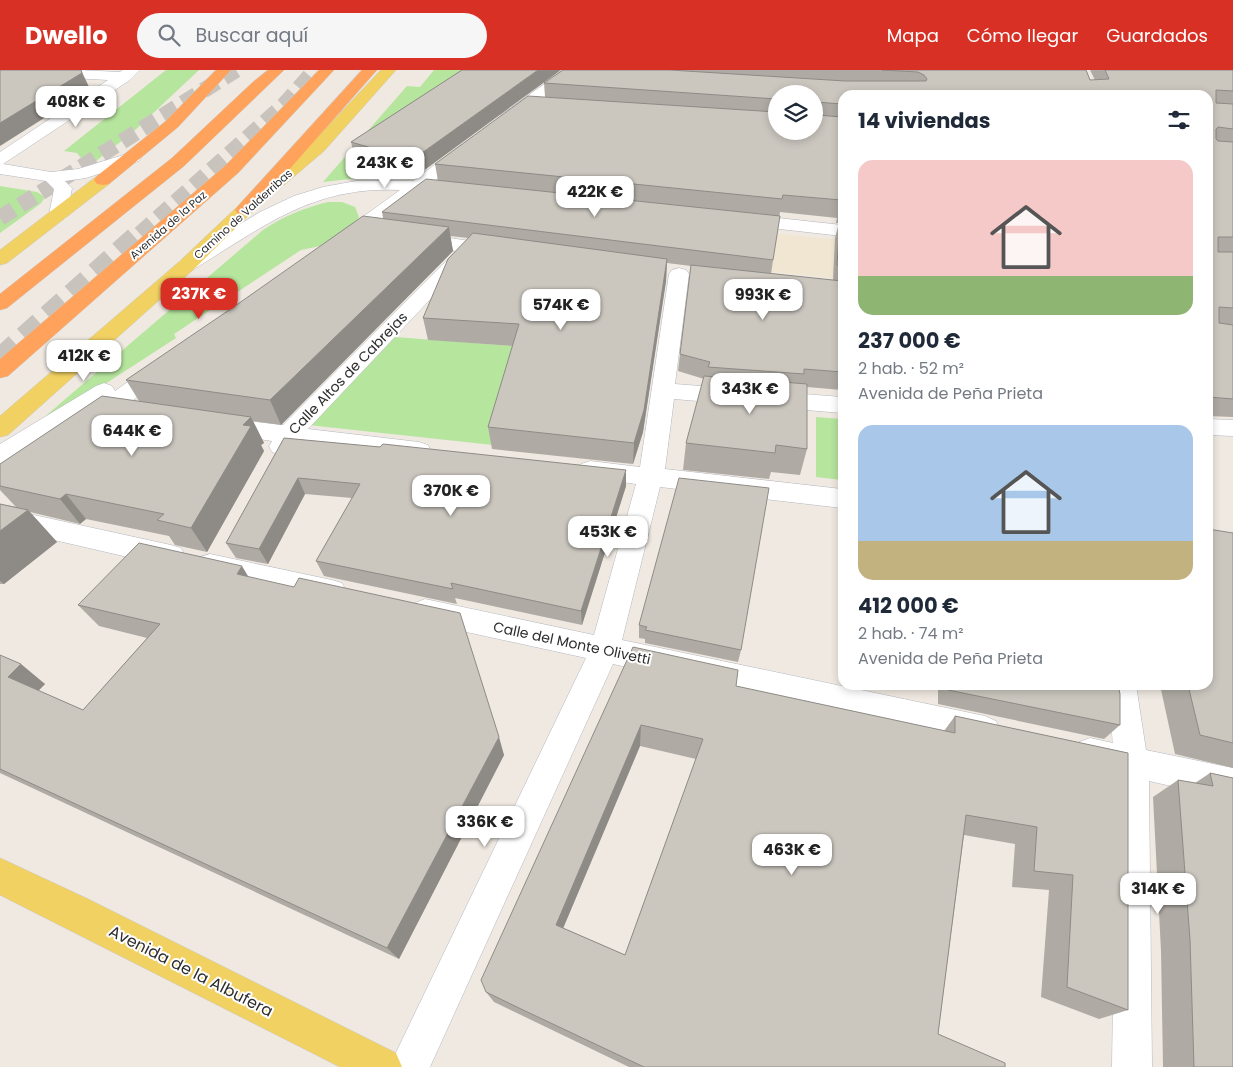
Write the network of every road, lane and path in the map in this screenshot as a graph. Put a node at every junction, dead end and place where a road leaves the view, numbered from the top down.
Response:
1 (0, 70) edge
2 (224, 70) edge
3 (269, 70) edge
4 (277, 70) edge
5 (327, 70) edge
6 (338, 70) edge
7 (370, 70) edge
8 (389, 70) edge
9 (576, 72) edge
10 (129, 73) edge
11 (258, 85) junction
12 (312, 88) junction
13 (524, 105) junction
14 (553, 107) edge
15 (498, 125) edge
16 (476, 142) edge
17 (133, 157) junction
18 (0, 160) edge
19 (0, 169) edge
20 (51, 176) junction
21 (103, 180) joint
22 (417, 186) junction
23 (441, 188) edge
24 (292, 204) junction
25 (244, 210) junction
26 (58, 215) junction
27 (372, 219) junction
28 (729, 219) edge
29 (356, 231) junction
30 (838, 231) edge
31 (471, 247) junction
32 (331, 249) edge
33 (520, 254) edge
34 (0, 260) edge
35 (187, 265) junction
36 (678, 274) dead end
37 (0, 304) edge
38 (0, 371) edge
39 (663, 391) junction
40 (838, 405) edge
41 (201, 424) edge
42 (1213, 427) edge
43 (1233, 428) edge
44 (0, 429) edge
45 (287, 436) junction
46 (442, 453) edge
47 (0, 456) edge
48 (273, 462) edge
49 (26, 466) edge
50 (566, 467) edge
51 (651, 476) junction
52 (838, 499) edge
53 (0, 515) edge
54 (360, 597) edge
55 (399, 605) edge
56 (605, 650) junction
57 (1122, 690) edge
58 (1015, 737) edge
59 (1064, 748) edge
60 (1132, 762) junction
61 (1233, 784) edge
62 (0, 876) edge
63 (382, 1067) edge
64 (409, 1067) edge
65 (1132, 1067) edge

1 - 10 street
2 - 17 highway
3 - 11 highway
4 - 11 highway
5 - 12 highway, Avenida de la Paz
6 - 12 highway
7 - 25 highway
8 - 25 main road, Camino de Valderribas
9 - 13 street
10 - 18 street
11 - 37 highway
12 - 38 highway, Avenida de la Paz
13 - 14 street
13 - 15 street
16 - 22 street
17 - 20 street
17 - 21 highway
19 - 20 street
20 - 26 street
21 - 26 main road
22 - 23 street
22 - 24 street
22 - 27 street
24 - 27 street
24 - 35 street
25 - 35 main road, Camino de Valderribas
26 - 34 main road
27 - 29 street
28 - 30 street
29 - 31 street
29 - 32 street
31 - 33 street
31 - 45 street, Calle Altos de Cabrejas
35 - 44 main road, Camino de Valderribas
36 - 39 street
39 - 40 street
39 - 51 street
41 - 45 street
42 - 43 street
45 - 46 street
45 - 48 street, Calle Altos de Cabrejas
47 - 49 street
50 - 51 street
51 - 52 street
51 - 56 street
53 - 54 street
55 - 56 street, Calle del Monte Olivetti
56 - 58 street, Calle del Monte Olivetti
56 - 64 street
57 - 60 street
59 - 60 street
60 - 61 street
60 - 65 street
62 - 63 main road, Avenida de la Albufera

